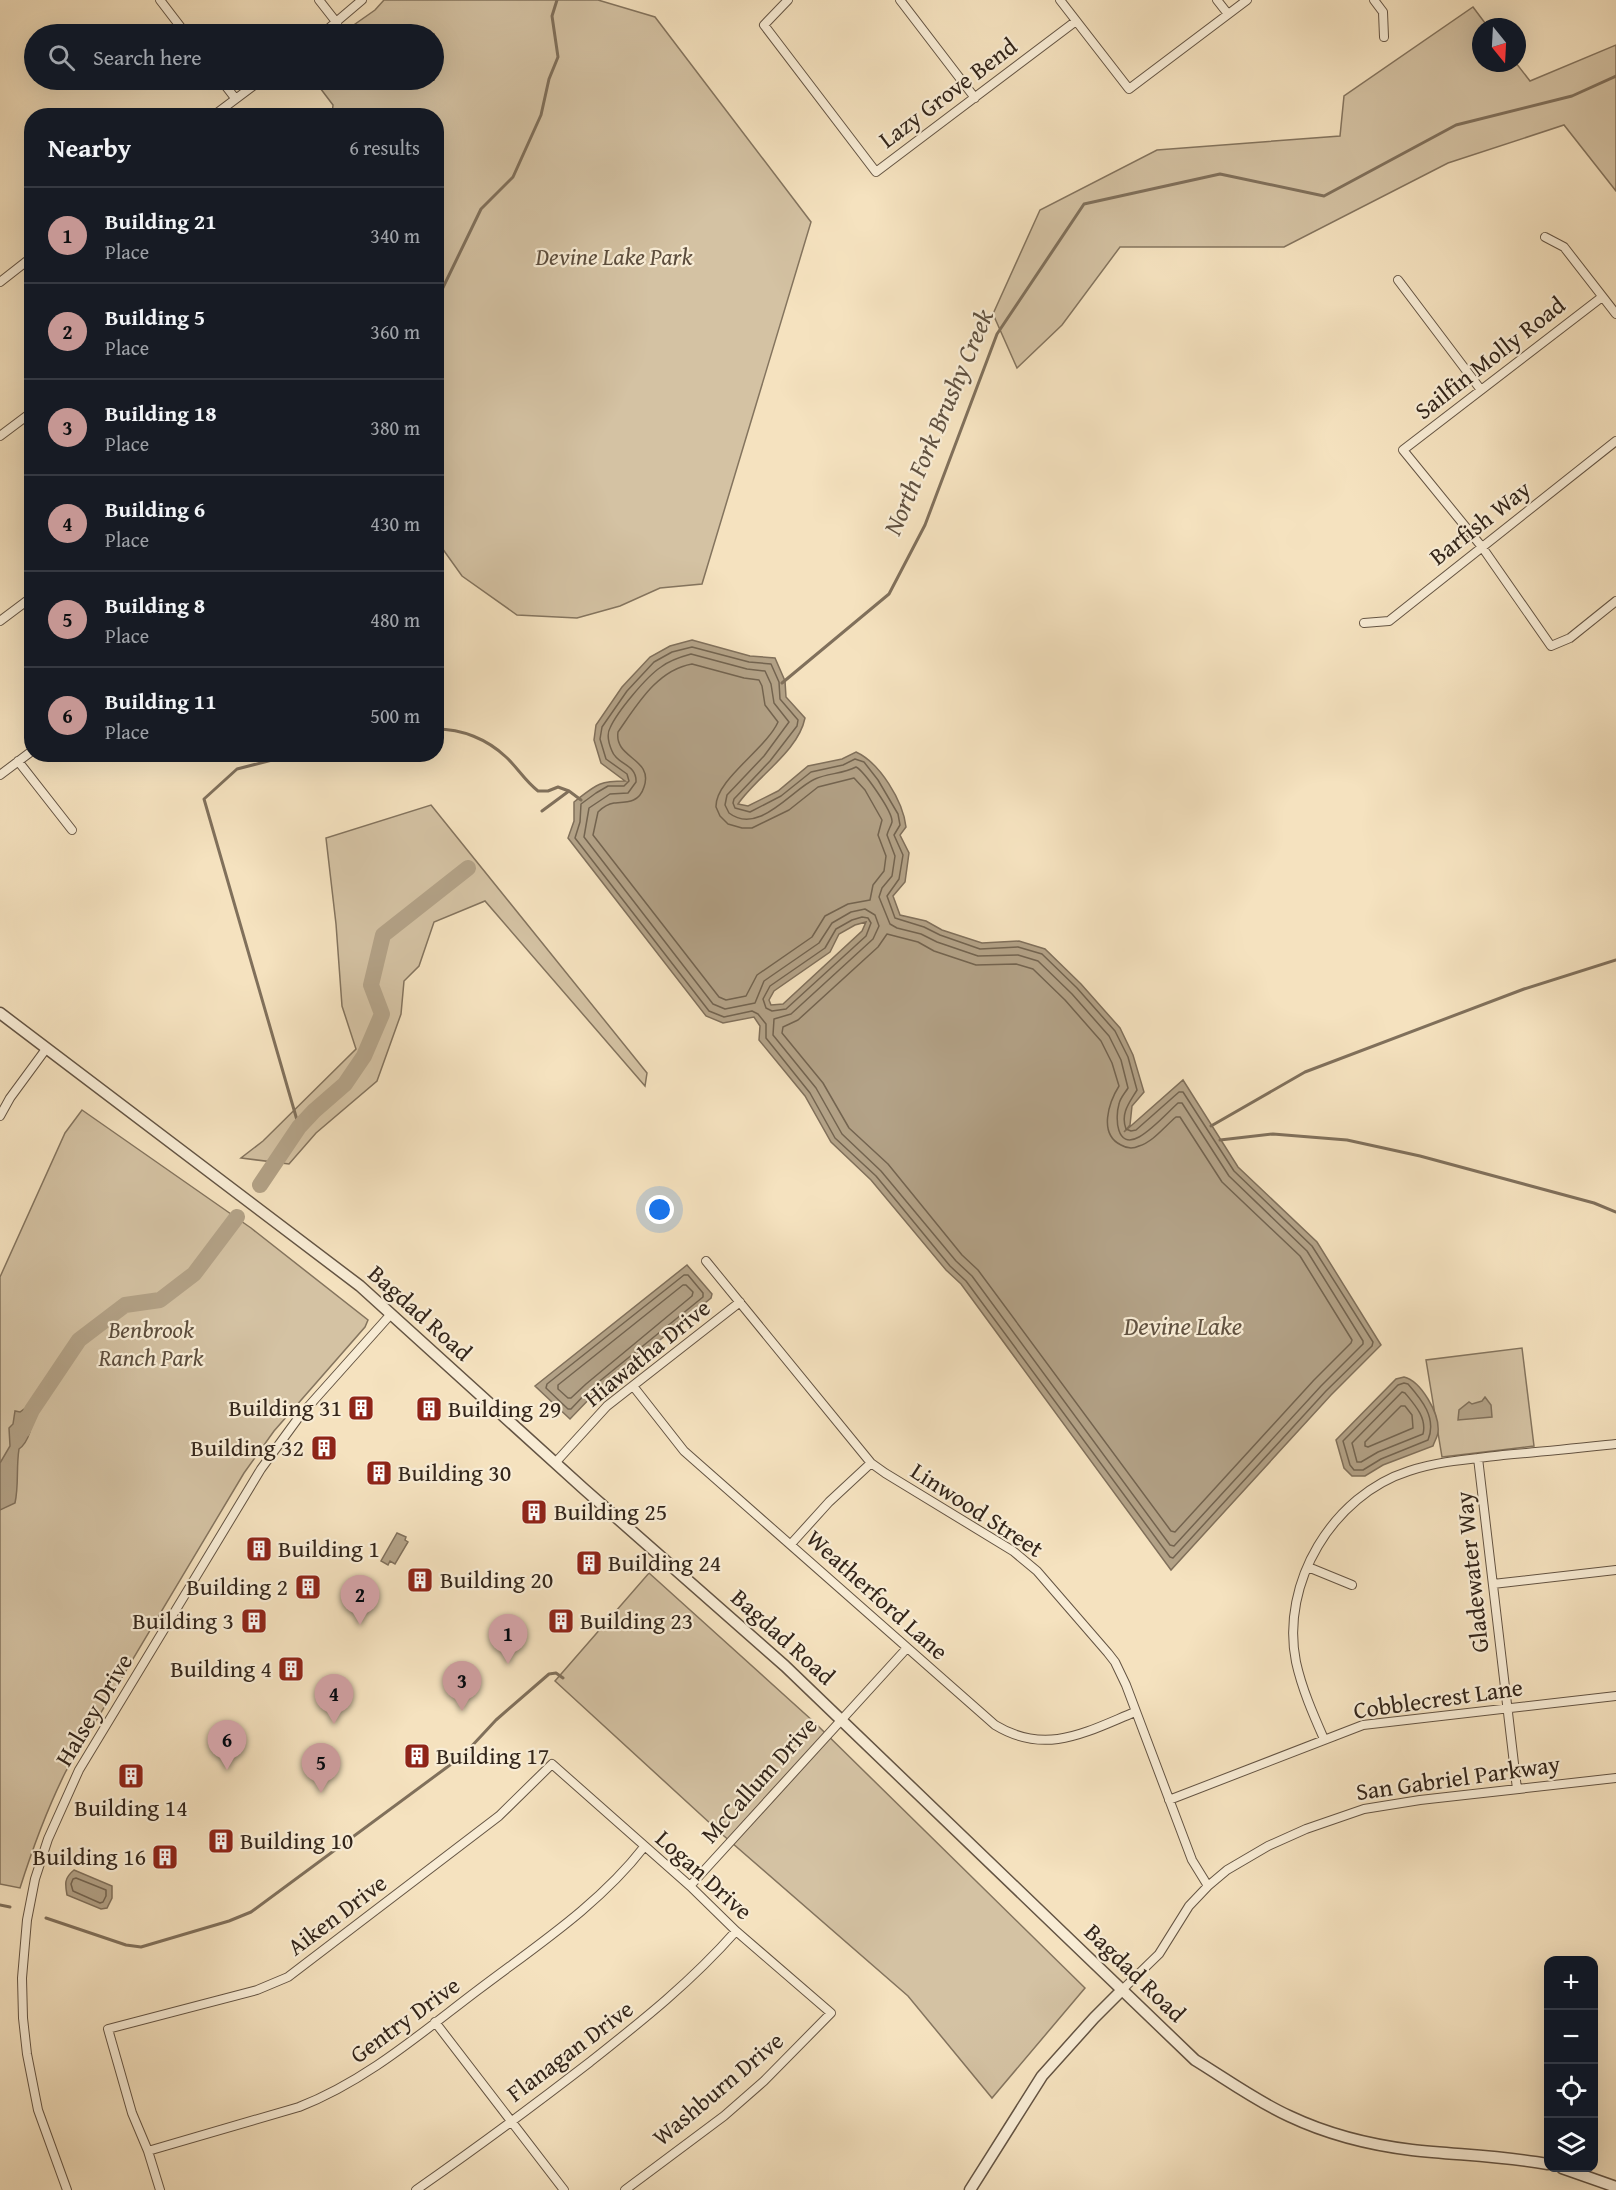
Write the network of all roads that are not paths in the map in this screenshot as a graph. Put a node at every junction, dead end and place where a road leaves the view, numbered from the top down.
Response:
1 (160, 0) edge
2 (319, 0) edge
3 (362, 0) edge
4 (788, 0) edge
5 (900, 0) edge
6 (1060, 0) edge
7 (1217, 0) edge
8 (1247, 0) edge
9 (1374, 0) edge
10 (1228, 14) junction
11 (1076, 21) junction
12 (337, 23) joint
13 (178, 24) edge
14 (1384, 37) dead end
15 (229, 90) edge
16 (247, 90) edge
17 (236, 98) junction
18 (975, 98) junction
19 (223, 108) edge
20 (1545, 237) dead end
21 (24, 264) edge
22 (1398, 280) dead end
23 (0, 282) edge
24 (1602, 297) junction
25 (1616, 314) edge
26 (1481, 390) junction
27 (24, 418) edge
28 (0, 436) edge
29 (1616, 441) edge
30 (1482, 547) junction
31 (1616, 601) edge
32 (24, 603) edge
33 (0, 621) edge
34 (1364, 623) dead end
35 (24, 757) edge
36 (18, 761) junction
37 (0, 775) edge
38 (72, 830) dead end
39 (0, 1013) edge
40 (46, 1049) junction
41 (0, 1116) edge
42 (706, 1261) dead end
43 (740, 1302) junction
44 (391, 1314) junction
45 (633, 1386) junction
46 (1616, 1444) edge
47 (1478, 1458) junction
48 (871, 1462) junction
49 (555, 1463) junction
50 (791, 1544) junction
51 (1308, 1567) junction
52 (1616, 1570) edge
53 (1493, 1584) junction
54 (1352, 1585) dead end
55 (907, 1648) junction
56 (1616, 1696) edge
57 (1507, 1709) junction
58 (1135, 1712) junction
59 (842, 1719) junction
60 (1324, 1739) junction
61 (552, 1764) joint
62 (1616, 1778) edge
63 (1518, 1789) junction
64 (1169, 1800) junction
65 (644, 1847) junction
66 (690, 1886) junction
67 (1208, 1886) junction
68 (736, 1931) junction
69 (1123, 1989) junction
70 (831, 2013) joint
71 (435, 2022) junction
72 (512, 2121) junction
73 (148, 2151) junction
74 (1544, 2163) edge
75 (1573, 2172) edge
76 (1616, 2187) edge
77 (67, 2190) edge
78 (160, 2190) edge
79 (416, 2190) edge
80 (564, 2190) edge
81 (625, 2190) edge
82 (970, 2190) edge

1 - 13 street
2 - 12 street
3 - 12 street
4 - 18 street, Lazy Grove Bend
5 - 18 street
6 - 11 street
7 - 10 street
8 - 10 street
9 - 14 street
10 - 11 street
11 - 18 street, Lazy Grove Bend
15 - 17 street
16 - 17 street
17 - 19 street
20 - 24 street
21 - 23 street
22 - 26 street
24 - 25 street
24 - 26 street, Sailfin Molly Road
26 - 30 street, Sailfin Molly Road
27 - 28 street
29 - 30 street, Barfish Way
30 - 31 street
30 - 34 street, Barfish Way
32 - 33 street
35 - 36 street
36 - 37 street
36 - 38 street
39 - 40 street, Bagdad Road
40 - 41 street
40 - 44 street, Bagdad Road
42 - 43 street, Linwood Street
43 - 45 street, Hiawatha Drive
43 - 48 street, Linwood Street
44 - 49 street, Bagdad Road
44 - 77 street, Halsey Drive
45 - 49 street, Hiawatha Drive
45 - 50 street, Weatherford Lane
46 - 47 street
47 - 51 street
47 - 53 street, Gladewater Way
48 - 50 street
48 - 58 street, Linwood Street
49 - 59 street, Bagdad Road
50 - 55 street, Weatherford Lane
51 - 54 street
51 - 60 street
52 - 53 street
53 - 57 street, Gladewater Way
55 - 58 street, Weatherford Lane
55 - 59 street, McCallum Drive
56 - 57 street, Cobblecrest Lane
57 - 60 street, Cobblecrest Lane
57 - 63 street, Gladewater Way
58 - 64 street, Linwood Street
59 - 66 street, McCallum Drive
59 - 69 street, Bagdad Road
60 - 64 street, Cobblecrest Lane
61 - 65 street, Logan Drive
61 - 73 street, Aiken Drive
62 - 63 street, San Gabriel Parkway
63 - 67 street, San Gabriel Parkway
64 - 67 street, Linwood Street
65 - 66 street, Logan Drive
65 - 71 street, Gentry Drive
66 - 68 street, Logan Drive
67 - 69 street, San Gabriel Parkway
68 - 70 street, Logan Drive
68 - 72 street, Flanagan Drive
69 - 74 street, Bagdad Road
69 - 82 street, San Gabriel Parkway
70 - 81 street, Washburn Drive
71 - 72 street
71 - 73 street, Gentry Drive
72 - 79 street, Flanagan Drive
72 - 80 street
73 - 78 street
75 - 76 street

